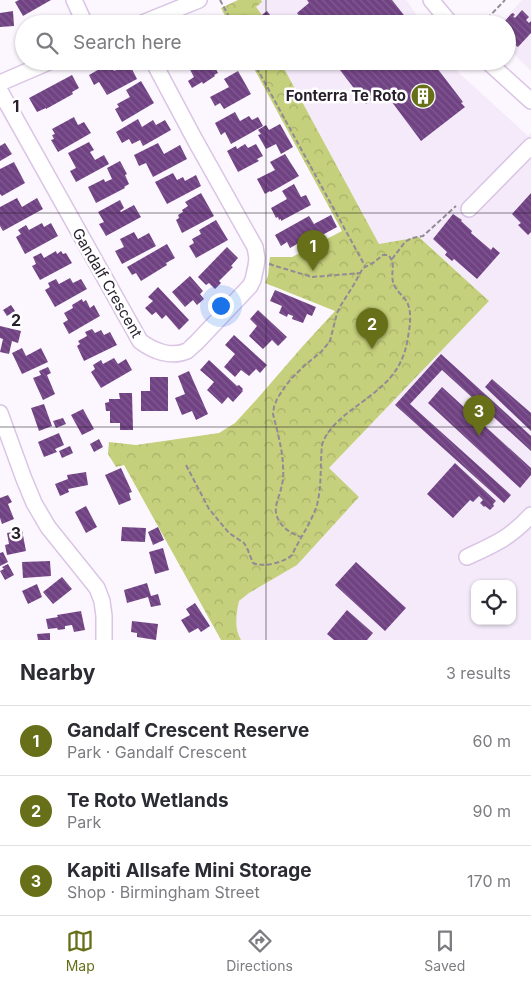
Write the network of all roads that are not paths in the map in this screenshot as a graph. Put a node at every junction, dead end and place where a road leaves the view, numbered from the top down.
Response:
1 (74, 0) edge
2 (199, 0) edge
3 (431, 0) edge
4 (81, 15) edge
5 (162, 15) edge
6 (444, 15) edge
7 (30, 70) edge
8 (158, 70) edge
9 (498, 70) edge
10 (0, 83) edge
11 (0, 91) edge
12 (531, 101) edge
13 (531, 146) edge
14 (469, 209) dead end
15 (0, 413) edge
16 (531, 515) edge
17 (467, 556) dead end
18 (104, 640) edge

1 - 4 street
2 - 5 street
3 - 6 street
7 - 10 street
8 - 11 street, Gandalf Crescent
9 - 12 street
13 - 14 street
15 - 18 street
16 - 17 street

